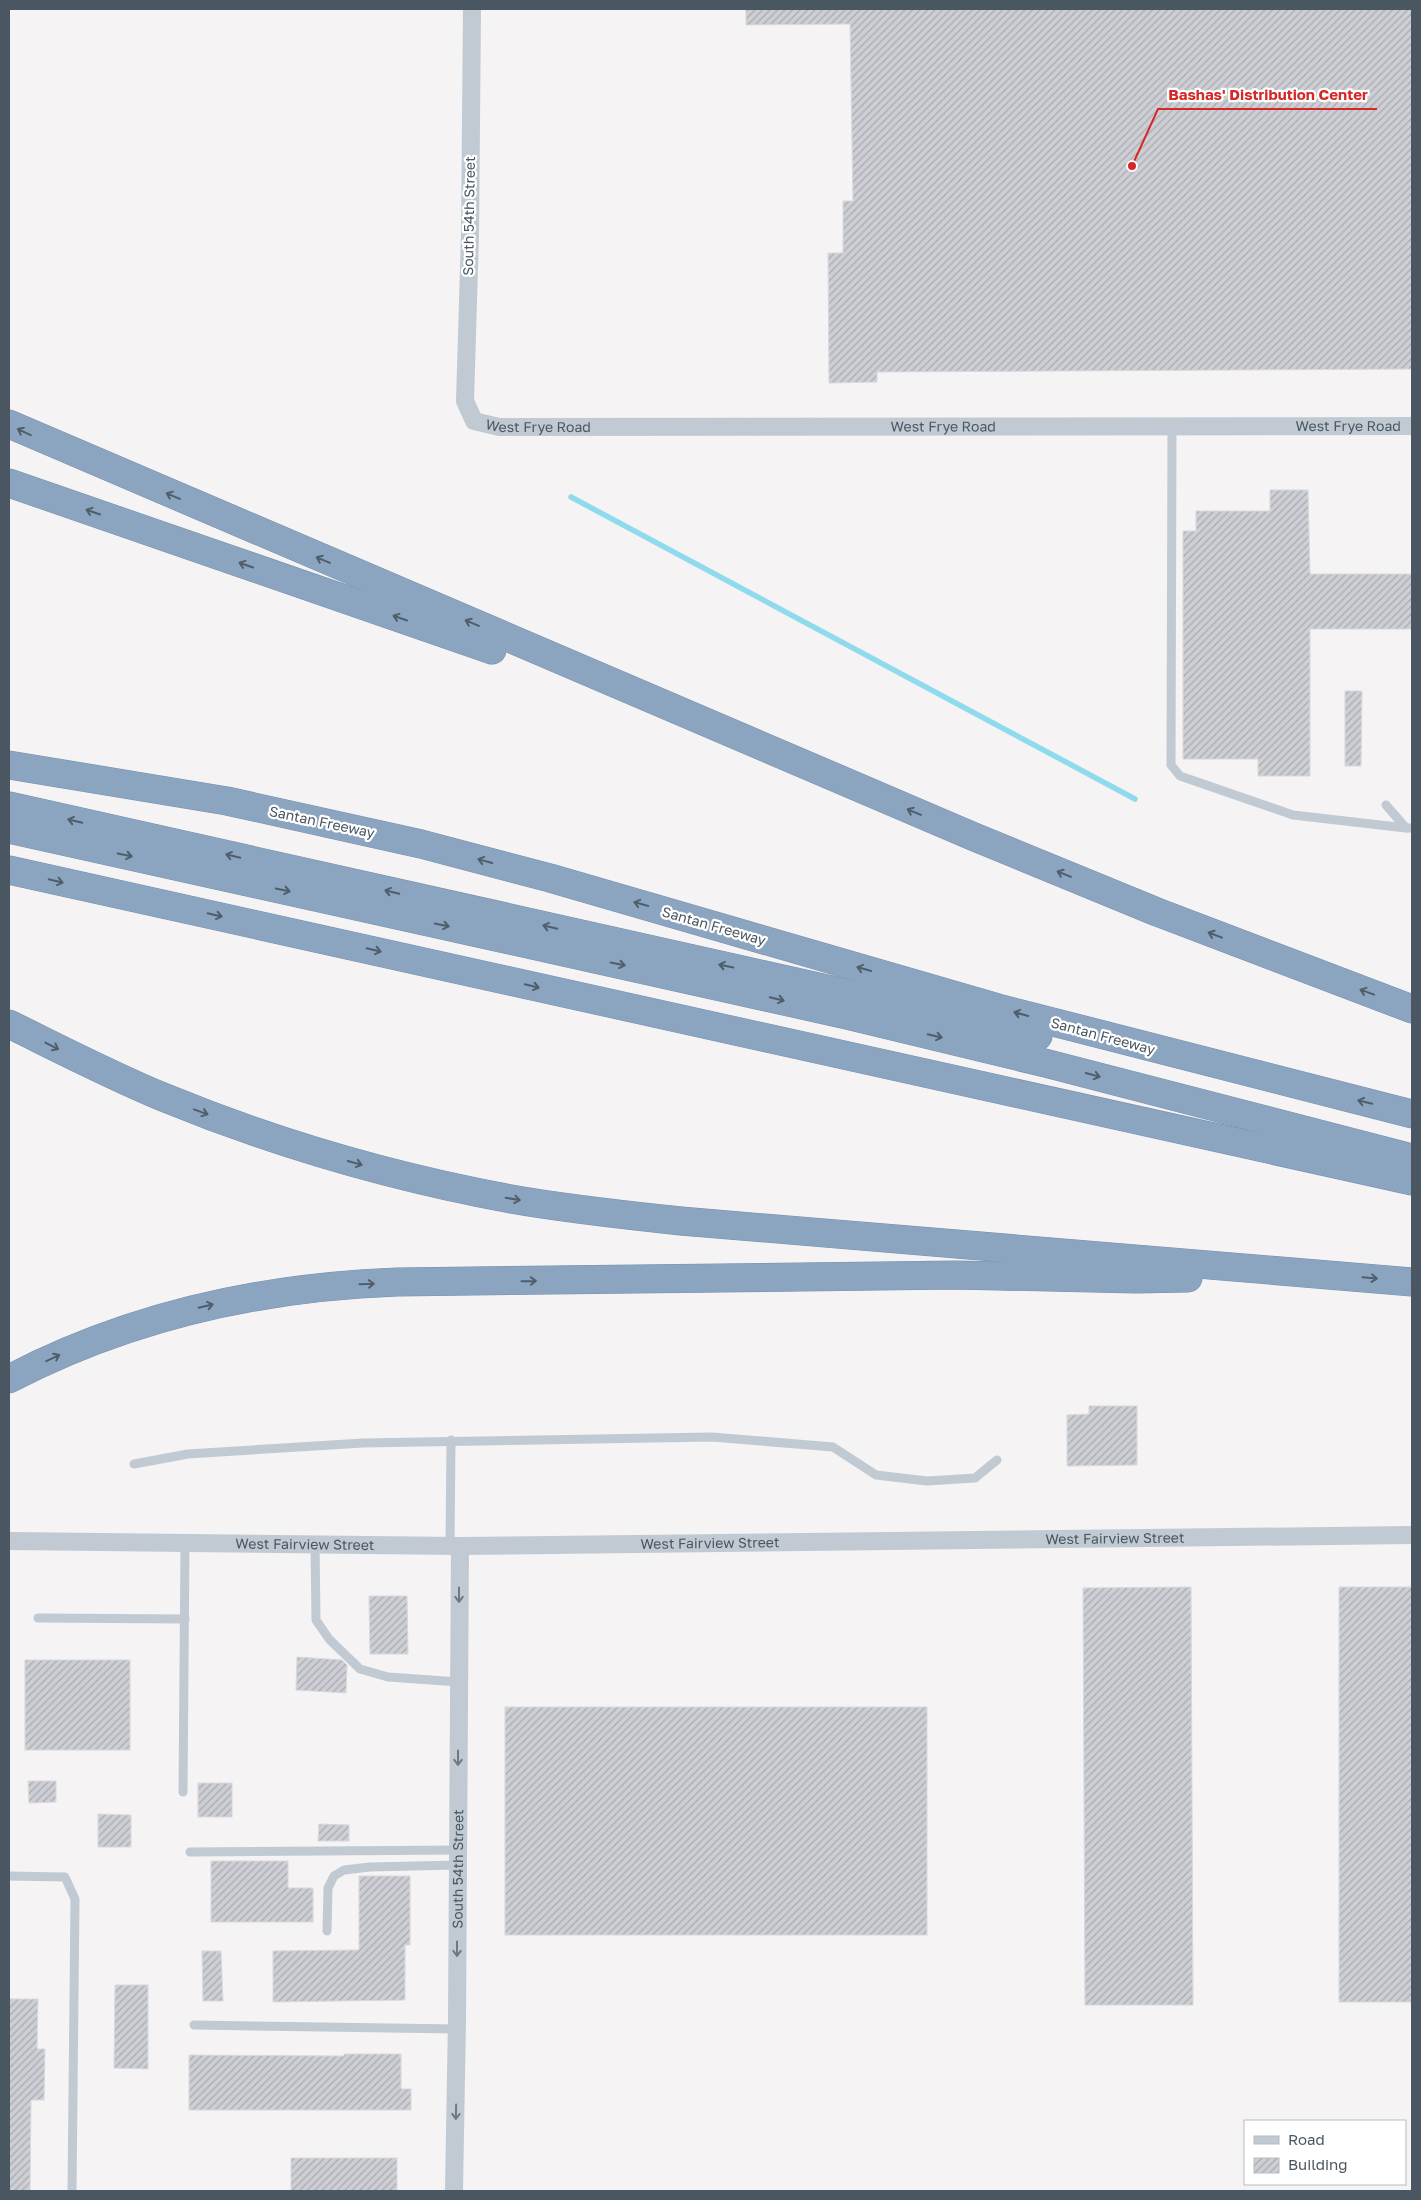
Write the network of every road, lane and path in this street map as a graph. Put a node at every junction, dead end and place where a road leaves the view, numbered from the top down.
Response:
1 (472, 9) edge
2 (474, 420) joint
3 (9, 424) edge
4 (1412, 426) edge
5 (1172, 427) junction
6 (9, 483) edge
7 (630, 690) junction
8 (9, 765) edge
9 (1386, 805) dead end
10 (9, 806) edge
11 (1409, 828) edge
12 (9, 829) edge
13 (9, 870) edge
14 (1412, 1009) edge
15 (9, 1024) edge
16 (1288, 1084) junction
17 (1412, 1114) edge
18 (1412, 1158) edge
19 (1412, 1181) edge
20 (1327, 1274) junction
21 (1412, 1282) edge
22 (9, 1379) edge
23 (451, 1440) junction
24 (997, 1460) dead end
25 (134, 1464) dead end
26 (1412, 1536) edge
27 (9, 1541) edge
28 (186, 1543) junction
29 (315, 1544) junction
30 (455, 1546) junction
31 (38, 1618) dead end
32 (185, 1619) junction
33 (459, 1682) junction
34 (183, 1792) dead end
35 (190, 1852) dead end
36 (458, 1858) junction
37 (9, 1876) edge
38 (327, 1931) dead end
39 (194, 2025) dead end
40 (457, 2029) junction
41 (72, 2191) edge
42 (454, 2191) edge

1 - 2 street, South 54th Street
2 - 5 street, West Frye Road
7 -> 3 highway
4 - 5 street, West Frye Road
5 - 11 lane
7 -> 6 highway
14 -> 7 highway
16 -> 8 highway, Santan Freeway
9 - 11 lane
16 -> 10 highway
12 -> 18 highway
13 -> 19 highway
15 -> 20 highway
17 -> 16 highway, Santan Freeway
20 -> 21 highway
22 -> 20 highway
23 - 24 lane
23 - 25 lane
23 - 30 lane
26 - 30 street, West Fairview Street
27 - 28 street, West Fairview Street
28 - 29 street, West Fairview Street
28 - 32 lane
29 - 30 street, West Fairview Street
29 - 33 lane
30 -> 33 street, South 54th Street
31 - 32 lane
32 - 34 lane
33 -> 36 street, South 54th Street
35 - 36 lane
36 - 38 lane
36 -> 40 street, South 54th Street
37 - 41 lane
39 - 40 lane
40 -> 42 street, South 54th Street

